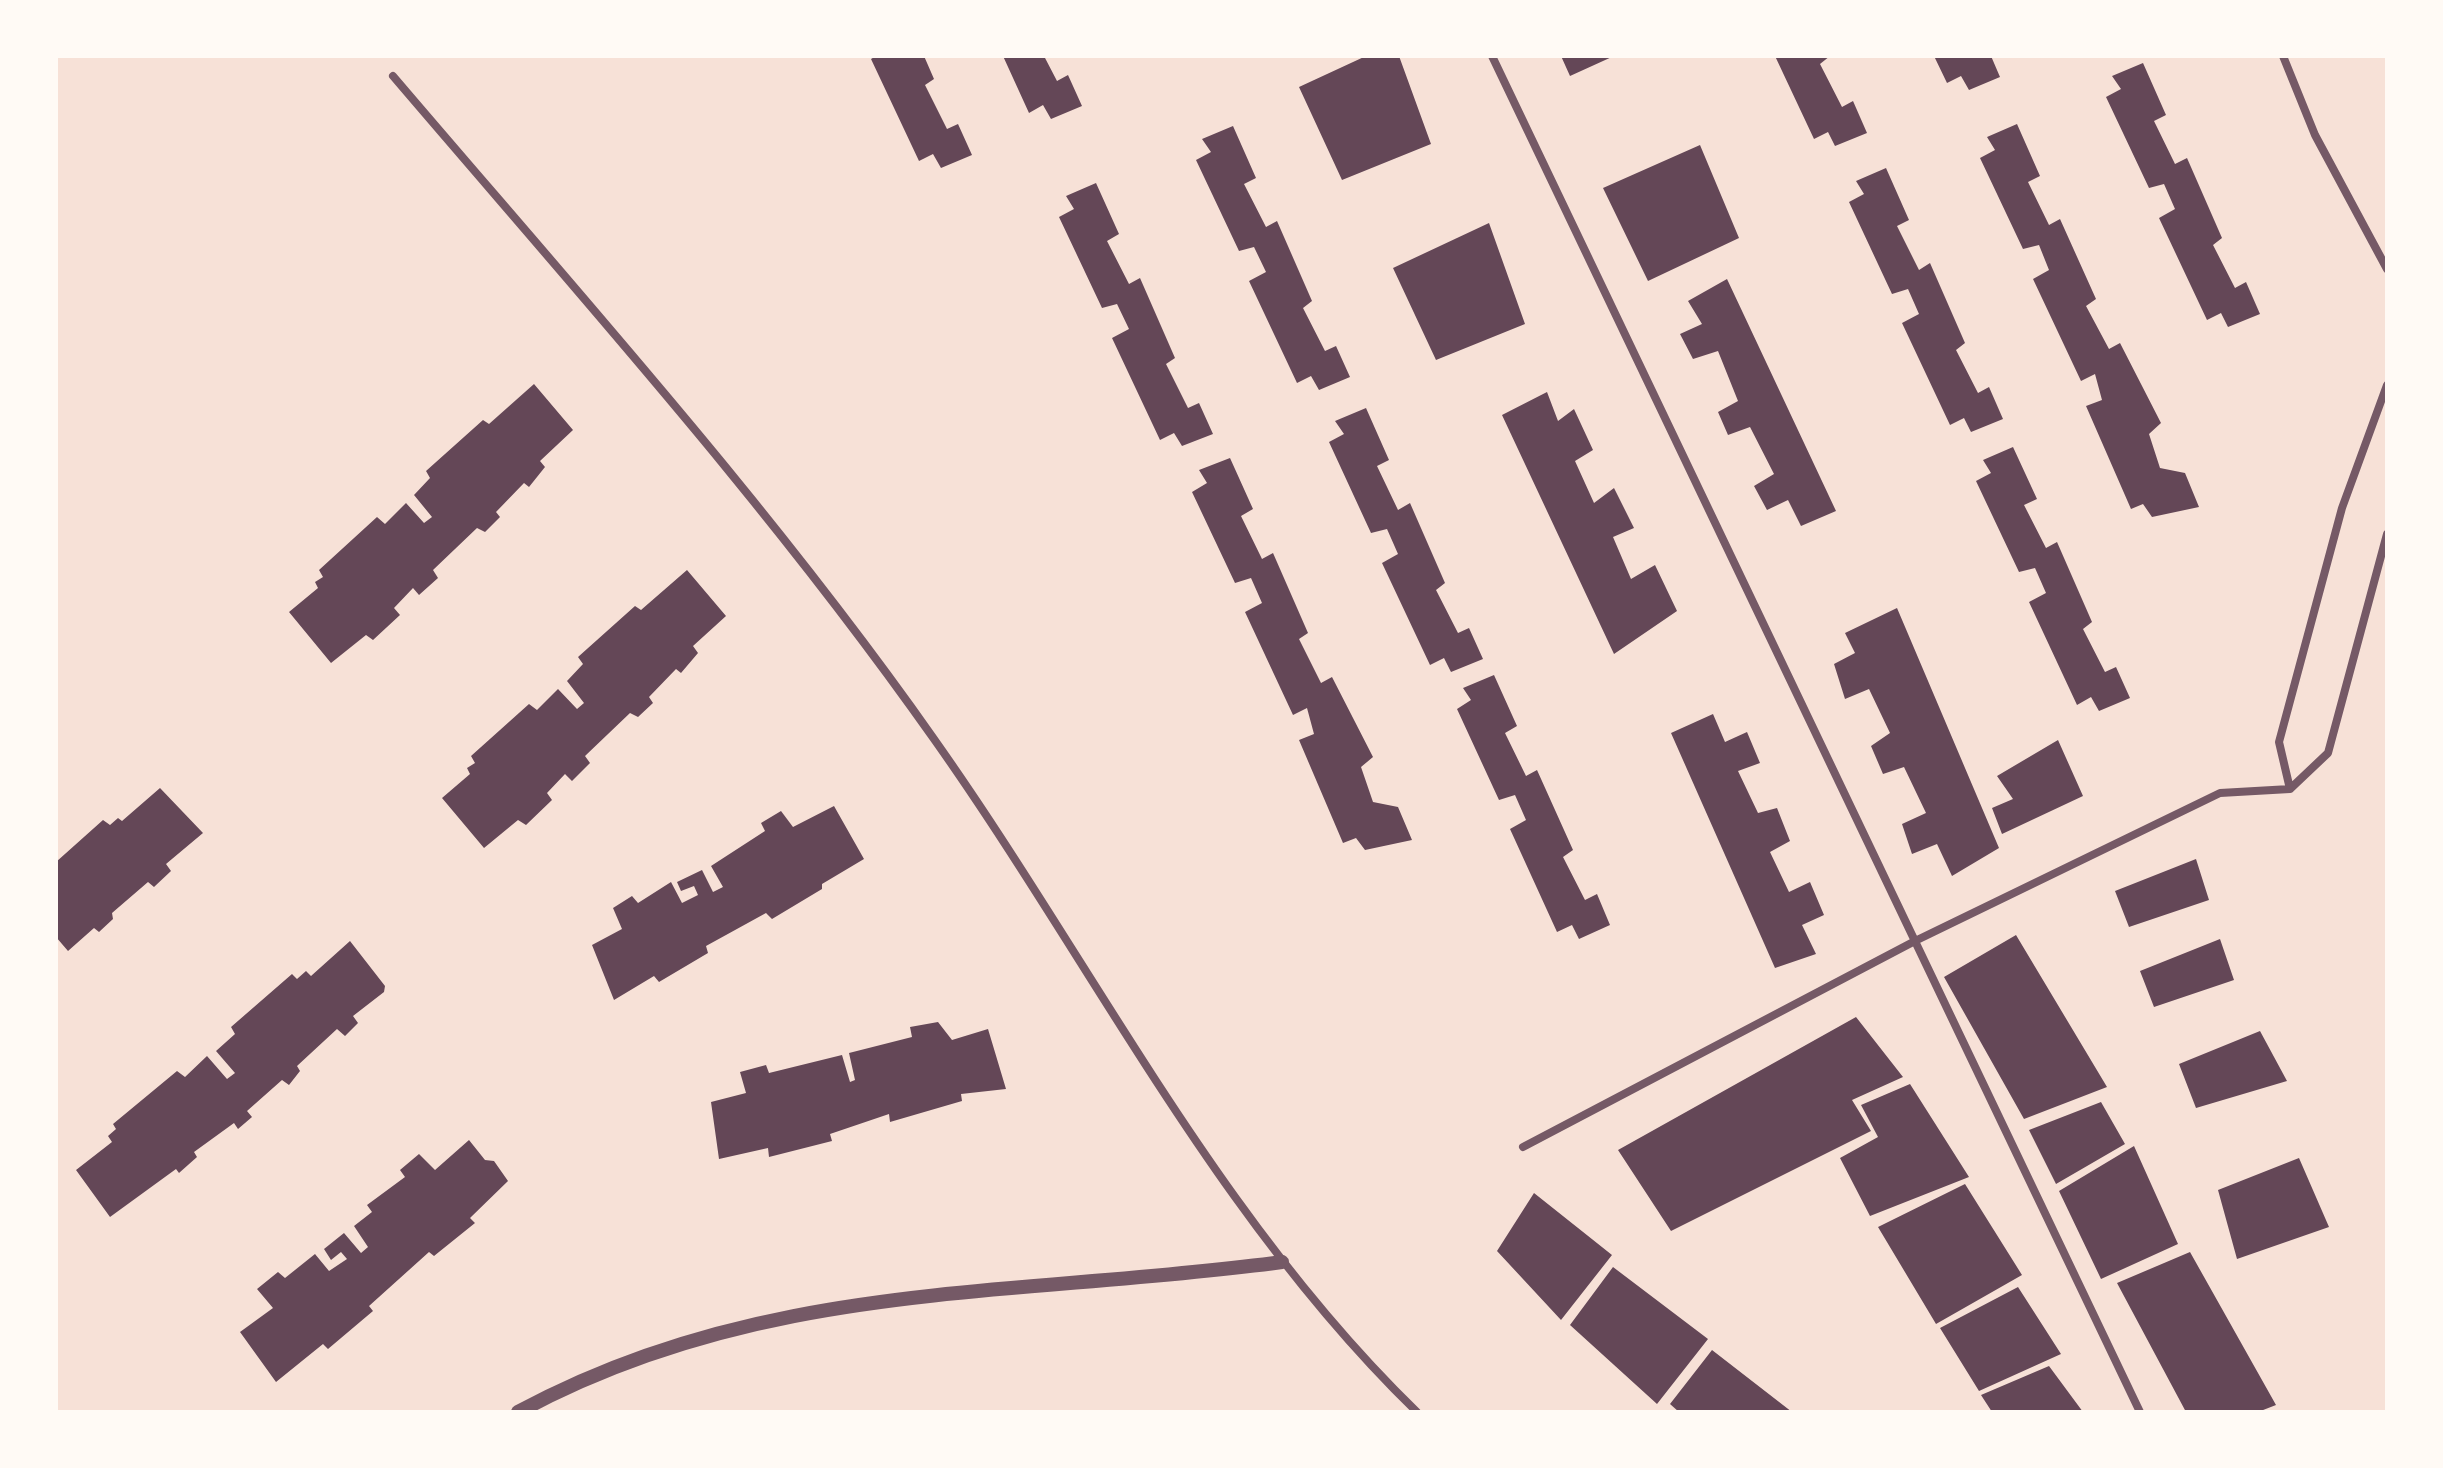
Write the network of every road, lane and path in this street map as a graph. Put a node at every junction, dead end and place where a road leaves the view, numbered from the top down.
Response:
1 (1492, 56) edge
2 (2283, 56) edge
3 (393, 76) dead end
4 (2387, 269) edge
5 (2387, 385) edge
6 (2387, 534) edge
7 (2290, 789) junction
8 (1915, 941) junction
9 (1523, 1147) dead end
10 (1282, 1262) junction
11 (518, 1412) edge
12 (1417, 1412) edge
13 (2140, 1412) edge

1 - 8 street
2 - 4 street
3 - 10 street
5 - 7 street
6 - 7 street
7 - 8 street
8 - 9 street
8 - 13 street
10 - 11 street
10 - 12 street

